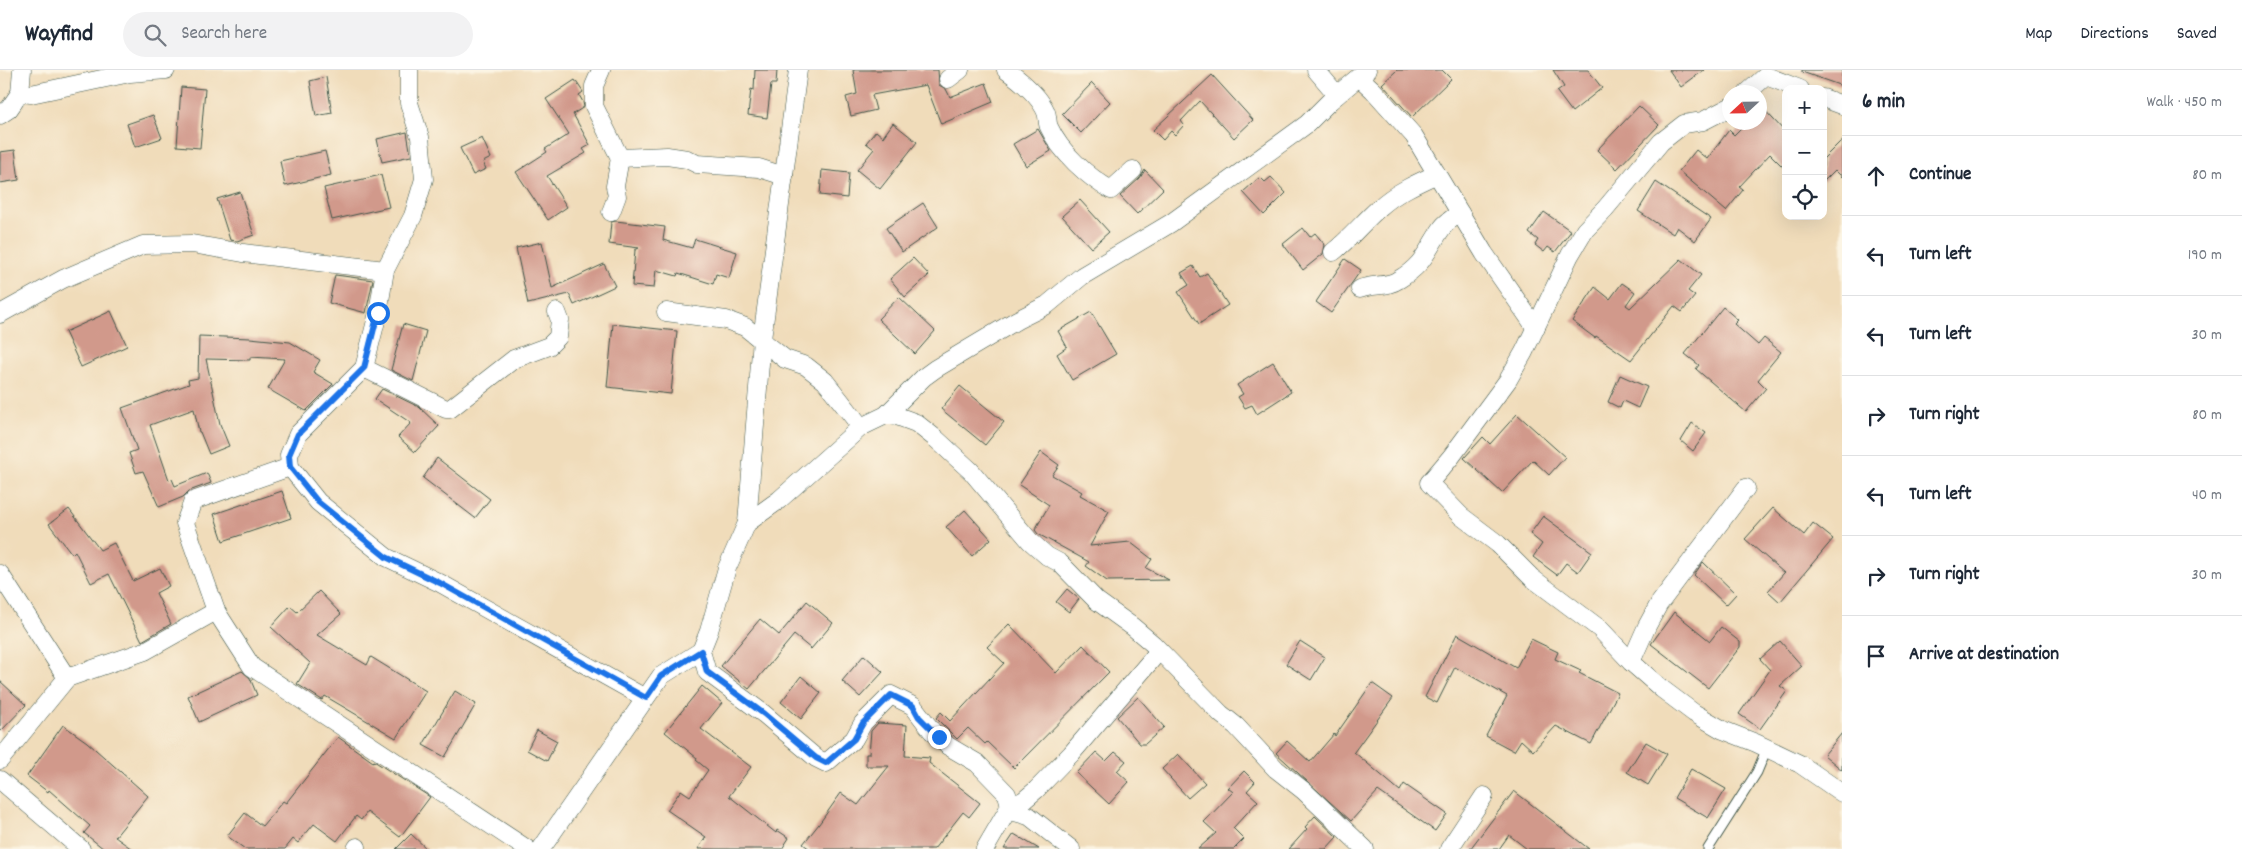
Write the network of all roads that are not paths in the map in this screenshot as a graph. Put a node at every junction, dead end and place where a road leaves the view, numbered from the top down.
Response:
1 (22, 70) edge
2 (166, 70) edge
3 (409, 70) edge
4 (602, 70) edge
5 (798, 70) edge
6 (1006, 70) edge
7 (1316, 70) edge
8 (1362, 74) edge
9 (1756, 85) edge
10 (1790, 85) edge
11 (20, 93) junction
12 (1337, 95) junction
13 (1827, 99) edge
14 (1842, 105) edge
15 (1722, 111) edge
16 (0, 115) edge
17 (620, 158) junction
18 (1133, 170) dead end
19 (1437, 174) junction
20 (784, 176) junction
21 (611, 212) dead end
22 (1460, 213) junction
23 (1333, 252) dead end
24 (385, 270) junction
25 (1360, 289) dead end
26 (557, 312) dead end
27 (666, 312) dead end
28 (0, 314) edge
29 (1536, 328) junction
30 (762, 339) junction
31 (364, 368) junction
32 (886, 415) junction
33 (861, 427) junction
34 (290, 467) junction
35 (1746, 488) dead end
36 (747, 523) junction
37 (0, 574) edge
38 (216, 611) junction
39 (701, 651) junction
40 (1159, 651) junction
41 (1631, 662) junction
42 (67, 678) junction
43 (646, 698) junction
44 (1767, 748) junction
45 (0, 760) edge
46 (0, 780) edge
47 (1842, 793) edge
48 (1484, 796) dead end
49 (1009, 808) junction
50 (81, 849) edge
51 (527, 849) edge
52 (541, 849) edge
53 (986, 849) edge
54 (1072, 849) edge
55 (1365, 849) edge
56 (1449, 849) edge
57 (1708, 849) edge

1 - 11 street
2 - 11 street
3 - 24 street
4 - 17 street
5 - 20 street
6 - 18 street
7 - 12 street
8 - 12 street
8 - 19 street
9 - 10 street
11 - 16 street
12 - 32 street
13 - 14 street
15 - 29 street
17 - 20 street
17 - 21 street
19 - 22 street
19 - 23 street
20 - 30 street
22 - 25 street
22 - 29 street
24 - 28 street
24 - 31 street
26 - 31 street
27 - 30 street
29 - 41 street
30 - 33 street
30 - 36 street
31 - 34 street
32 - 33 street
32 - 40 street
33 - 36 street
34 - 38 street
34 - 43 street
35 - 41 street
36 - 39 street
37 - 42 street
38 - 42 street
38 - 51 street
39 - 43 street
39 - 49 street
40 - 49 street
40 - 55 street
41 - 44 street
42 - 45 street
43 - 52 street
44 - 47 street
44 - 57 lane
46 - 50 street
48 - 56 street
49 - 53 street
49 - 54 street

